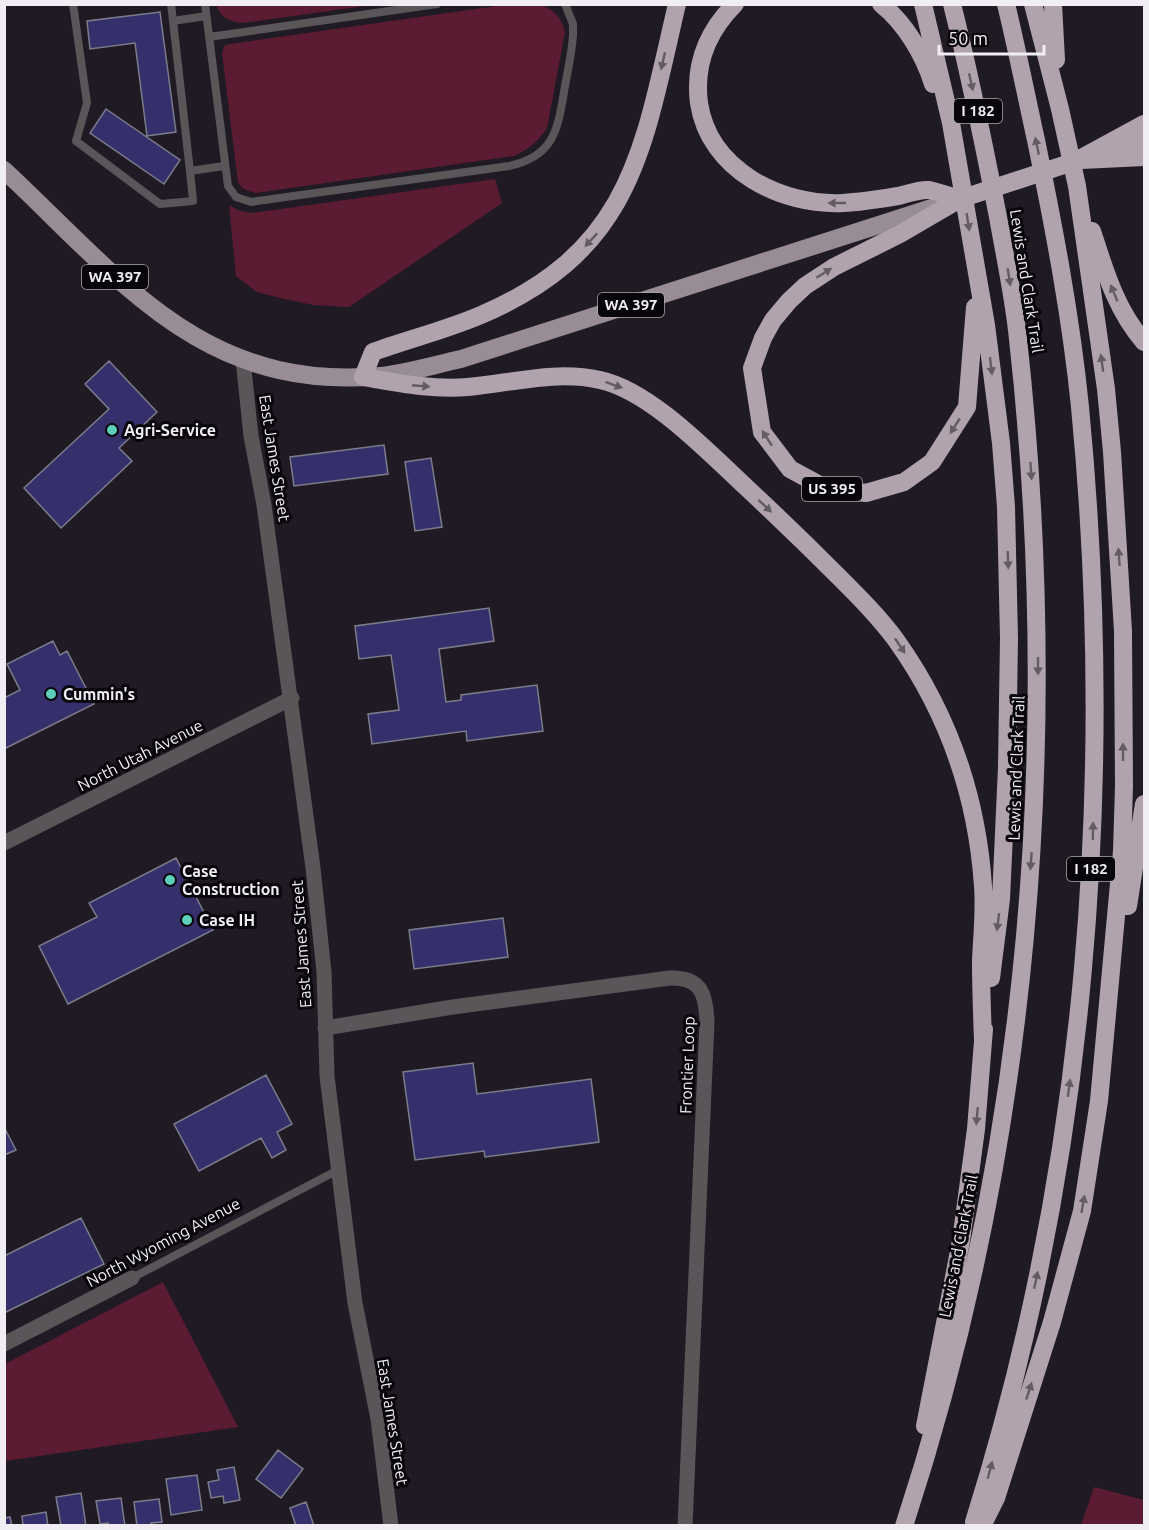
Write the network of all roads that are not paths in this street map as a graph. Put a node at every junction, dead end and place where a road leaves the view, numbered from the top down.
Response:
1 (73, 4) edge
2 (171, 4) edge
3 (205, 4) edge
4 (437, 4) edge
5 (566, 4) edge
6 (677, 4) edge
7 (735, 4) edge
8 (881, 4) edge
9 (923, 4) edge
10 (952, 4) edge
11 (1006, 4) edge
12 (1033, 4) edge
13 (1053, 4) edge
14 (206, 16) junction
15 (173, 21) junction
16 (208, 37) junction
17 (1060, 109) junction
18 (951, 123) junction
19 (1144, 124) edge
20 (1135, 146) edge
21 (224, 166) junction
22 (4, 170) edge
23 (190, 171) junction
24 (1077, 186) junction
25 (960, 199) junction
26 (898, 227) junction
27 (975, 267) junction
28 (1144, 342) edge
29 (243, 360) junction
30 (363, 377) junction
31 (292, 698) junction
32 (1144, 804) edge
33 (4, 843) edge
34 (1110, 999) junction
35 (324, 1028) junction
36 (983, 1040) junction
37 (338, 1170) junction
38 (132, 1278) joint
39 (4, 1344) edge
40 (907, 1519) edge
41 (391, 1526) edge
42 (685, 1526) edge
43 (973, 1526) edge
44 (982, 1526) edge

1 - 23 lane
2 - 15 lane
3 - 14 lane
4 - 16 lane
5 - 21 lane
6 -> 30 highway
25 -> 7 highway
8 - 18 highway
9 - 18 highway, US 395
10 -> 40 highway, Lewis and Clark Trail / I 182
43 -> 11 highway, Lewis and Clark Trail / I 182
12 - 17 highway
13 - 17 highway
14 - 15 lane
14 - 16 lane
15 - 23 lane
16 - 21 lane
17 - 24 highway
18 -> 27 highway, US 395
19 - 20 highway
20 - 25 highway, US 395, bridge
21 - 23 lane
22 - 29 main road, WA 397
28 -> 24 highway
34 -> 24 highway
25 - 26 highway, US 395
27 -> 26 highway, US 395
26 - 30 main road, WA 397
27 -> 36 highway
29 - 30 main road, WA 397
29 - 31 street, East James Street
30 -> 36 highway
31 - 33 street, North Utah Avenue
31 - 35 street, East James Street
32 - 34 highway
44 -> 34 highway
35 - 37 street, East James Street
35 - 42 street, Frontier Loop
36 -> 40 highway
37 - 38 lane, North Wyoming Avenue
37 - 41 street, East James Street
38 - 39 street, North Wyoming Avenue

